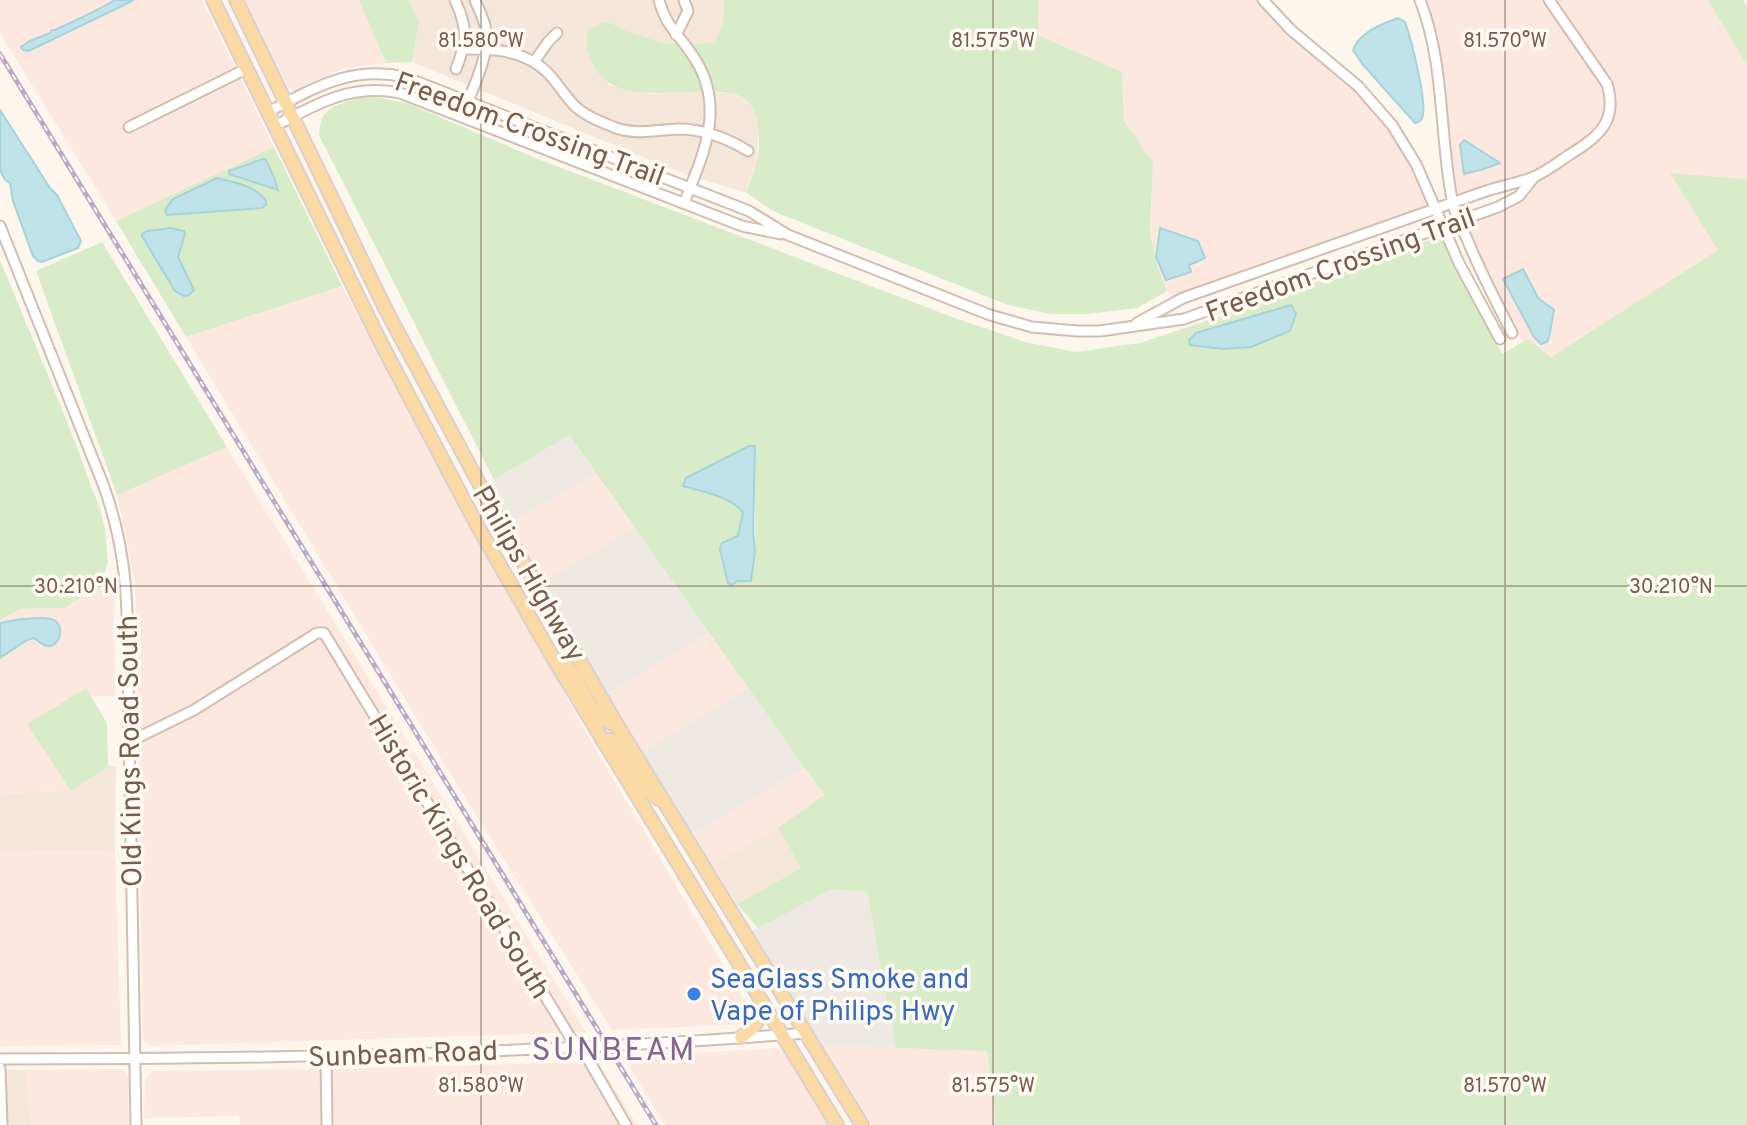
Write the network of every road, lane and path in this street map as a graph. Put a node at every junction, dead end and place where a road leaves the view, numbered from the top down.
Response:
1 (213, 0) edge
2 (236, 0) edge
3 (455, 0) edge
4 (475, 0) edge
5 (659, 0) edge
6 (684, 0) edge
7 (1420, 0) edge
8 (1549, 0) edge
9 (1270, 2) edge
10 (557, 33) dead end
11 (676, 35) junction
12 (464, 49) junction
13 (485, 49) junction
14 (534, 62) junction
15 (246, 69) junction
16 (456, 69) dead end
17 (364, 73) junction
18 (365, 89) junction
19 (468, 101) junction
20 (286, 102) junction
21 (268, 112) junction
22 (293, 116) junction
23 (462, 116) junction
24 (275, 126) junction
25 (129, 127) dead end
26 (709, 133) junction
27 (748, 151) dead end
28 (1535, 176) junction
29 (690, 188) junction
30 (684, 203) junction
31 (1452, 203) junction
32 (1437, 208) junction
33 (1459, 221) junction
34 (0, 226) edge
35 (1444, 226) junction
36 (788, 235) junction
37 (348, 274) junction
38 (386, 310) junction
39 (1132, 326) junction
40 (1512, 333) dead end
41 (1500, 339) dead end
42 (496, 515) junction
43 (477, 525) junction
44 (551, 655) junction
45 (617, 725) junction
46 (602, 740) junction
47 (129, 742) junction
48 (666, 804) junction
49 (762, 1002) junction
50 (806, 1033) junction
51 (782, 1035) junction
52 (741, 1037) junction
53 (579, 1048) junction
54 (326, 1056) junction
55 (135, 1058) junction
56 (0, 1059) edge
57 (0, 1068) edge
58 (2, 1125) edge
59 (136, 1125) edge
60 (327, 1125) edge
61 (626, 1125) edge
62 (837, 1125) edge
63 (862, 1125) edge

1 - 15 main road, Philips Highway
2 - 20 main road, Philips Highway
3 - 12 street
4 - 13 street
5 - 11 street
6 - 11 street
7 - 31 street
8 - 28 street, Freedom Crossing Trail
9 - 32 street
10 - 14 street
11 - 26 street
12 - 13 street
12 - 16 street
13 - 14 street
13 - 19 street
14 - 26 street
15 - 21 main road, Philips Highway
15 - 25 street
17 - 18 street
17 - 19 street, Freedom Crossing Trail
17 - 20 street, Freedom Crossing Trail
18 - 22 street, Freedom Crossing Trail
18 - 23 street, Freedom Crossing Trail
19 - 23 street
19 - 29 street, Freedom Crossing Trail
20 - 21 street, Freedom Crossing Trail
20 - 22 main road, Philips Highway
21 - 24 main road, Philips Highway
22 - 24 street, Freedom Crossing Trail
22 - 38 main road, Philips Highway
23 - 30 street, Freedom Crossing Trail
24 - 37 main road, Philips Highway
26 - 27 street
26 - 29 street
28 - 31 street, Freedom Crossing Trail
28 - 33 street, Freedom Crossing Trail
29 - 30 street
29 - 36 street, Freedom Crossing Trail
30 - 36 street, Freedom Crossing Trail
31 - 32 street, Freedom Crossing Trail
31 - 33 street
32 - 35 street
32 - 39 street, Freedom Crossing Trail
33 - 35 street, Freedom Crossing Trail
33 - 40 street
34 - 47 street, Old Kings Road South
35 - 39 street, Freedom Crossing Trail
35 - 41 street
36 - 39 street, Freedom Crossing Trail
37 - 38 main road
37 - 43 main road, Philips Highway
38 - 42 main road, Philips Highway
42 - 43 main road
42 - 45 main road, Philips Highway
43 - 44 main road, Philips Highway
44 - 45 main road
44 - 46 main road, Philips Highway
45 - 48 main road, Philips Highway
46 - 48 main road
46 - 49 main road, Philips Highway
47 - 53 street, Historic Kings Road South
47 - 55 street, Old Kings Road South
48 - 50 main road, Philips Highway
49 - 51 main road, Philips Highway
49 - 52 main road
50 - 51 street, Sunbeam Road
50 - 63 main road, Philips Highway
51 - 52 street, Sunbeam Road
51 - 62 main road, Philips Highway
52 - 53 street, Sunbeam Road
53 - 54 street, Sunbeam Road
53 - 61 street, Historic Kings Road South
54 - 55 street, Sunbeam Road
54 - 60 street
55 - 56 street, Sunbeam Road
55 - 59 street, Old Kings Road South
57 - 58 street

